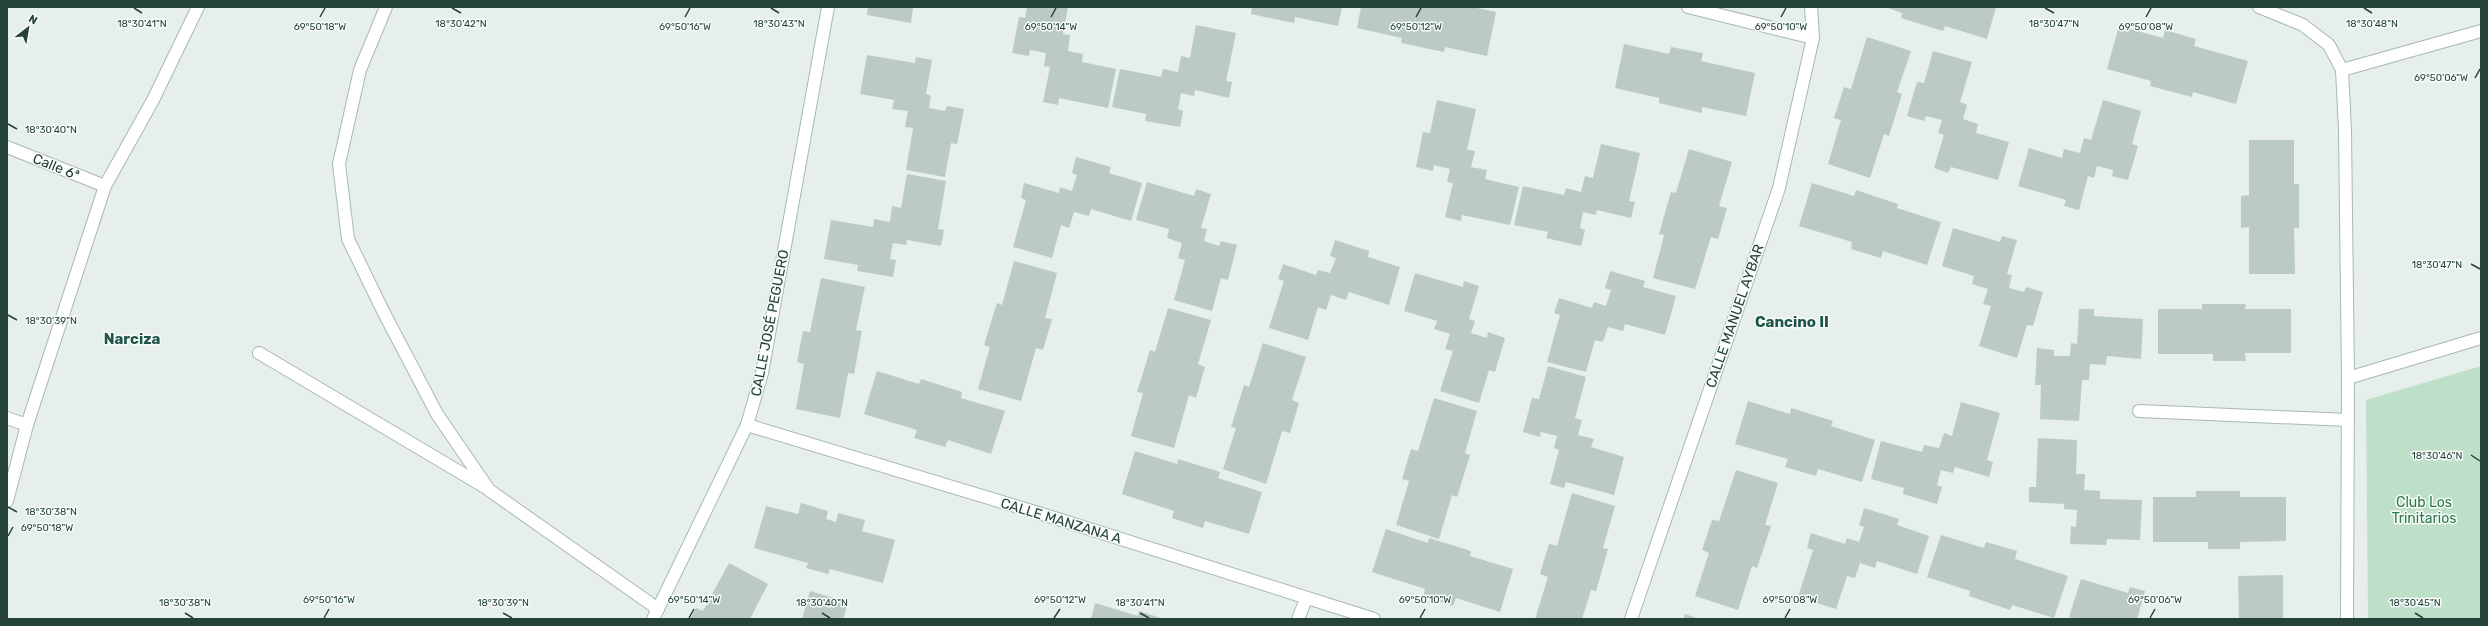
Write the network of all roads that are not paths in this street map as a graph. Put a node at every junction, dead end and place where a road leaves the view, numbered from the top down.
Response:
1 (198, 7) edge
2 (386, 7) edge
3 (828, 7) edge
4 (1688, 7) edge
5 (1811, 7) edge
6 (2259, 7) edge
7 (2481, 31) edge
8 (1813, 38) junction
9 (2342, 70) junction
10 (7, 147) edge
11 (105, 186) junction
12 (2481, 338) edge
13 (259, 353) dead end
14 (2348, 378) junction
15 (2139, 411) dead end
16 (7, 418) edge
17 (2348, 420) junction
18 (27, 425) junction
19 (747, 425) junction
20 (489, 490) junction
21 (7, 501) edge
22 (1306, 599) junction
23 (655, 614) edge
24 (1298, 619) edge
25 (1374, 619) edge
26 (1631, 619) edge
27 (2347, 619) edge

1 - 11 street
2 - 20 street
3 - 19 street, CALLE JOSÉ PEGUERO
4 - 8 street
5 - 8 street, CALLE MANUEL AYBAR
6 - 9 street
7 - 9 street
8 - 26 street, CALLE MANUEL AYBAR
9 - 14 street
10 - 11 street, Calle 6ª
11 - 18 street
12 - 14 street
13 - 20 street
14 - 17 street
15 - 17 street
16 - 18 street
17 - 27 street
18 - 21 street
19 - 22 street, CALLE MANZANA A
19 - 23 street, CALLE JOSÉ PEGUERO
20 - 23 street
22 - 24 street
22 - 25 street, CALLE MANZANA A

